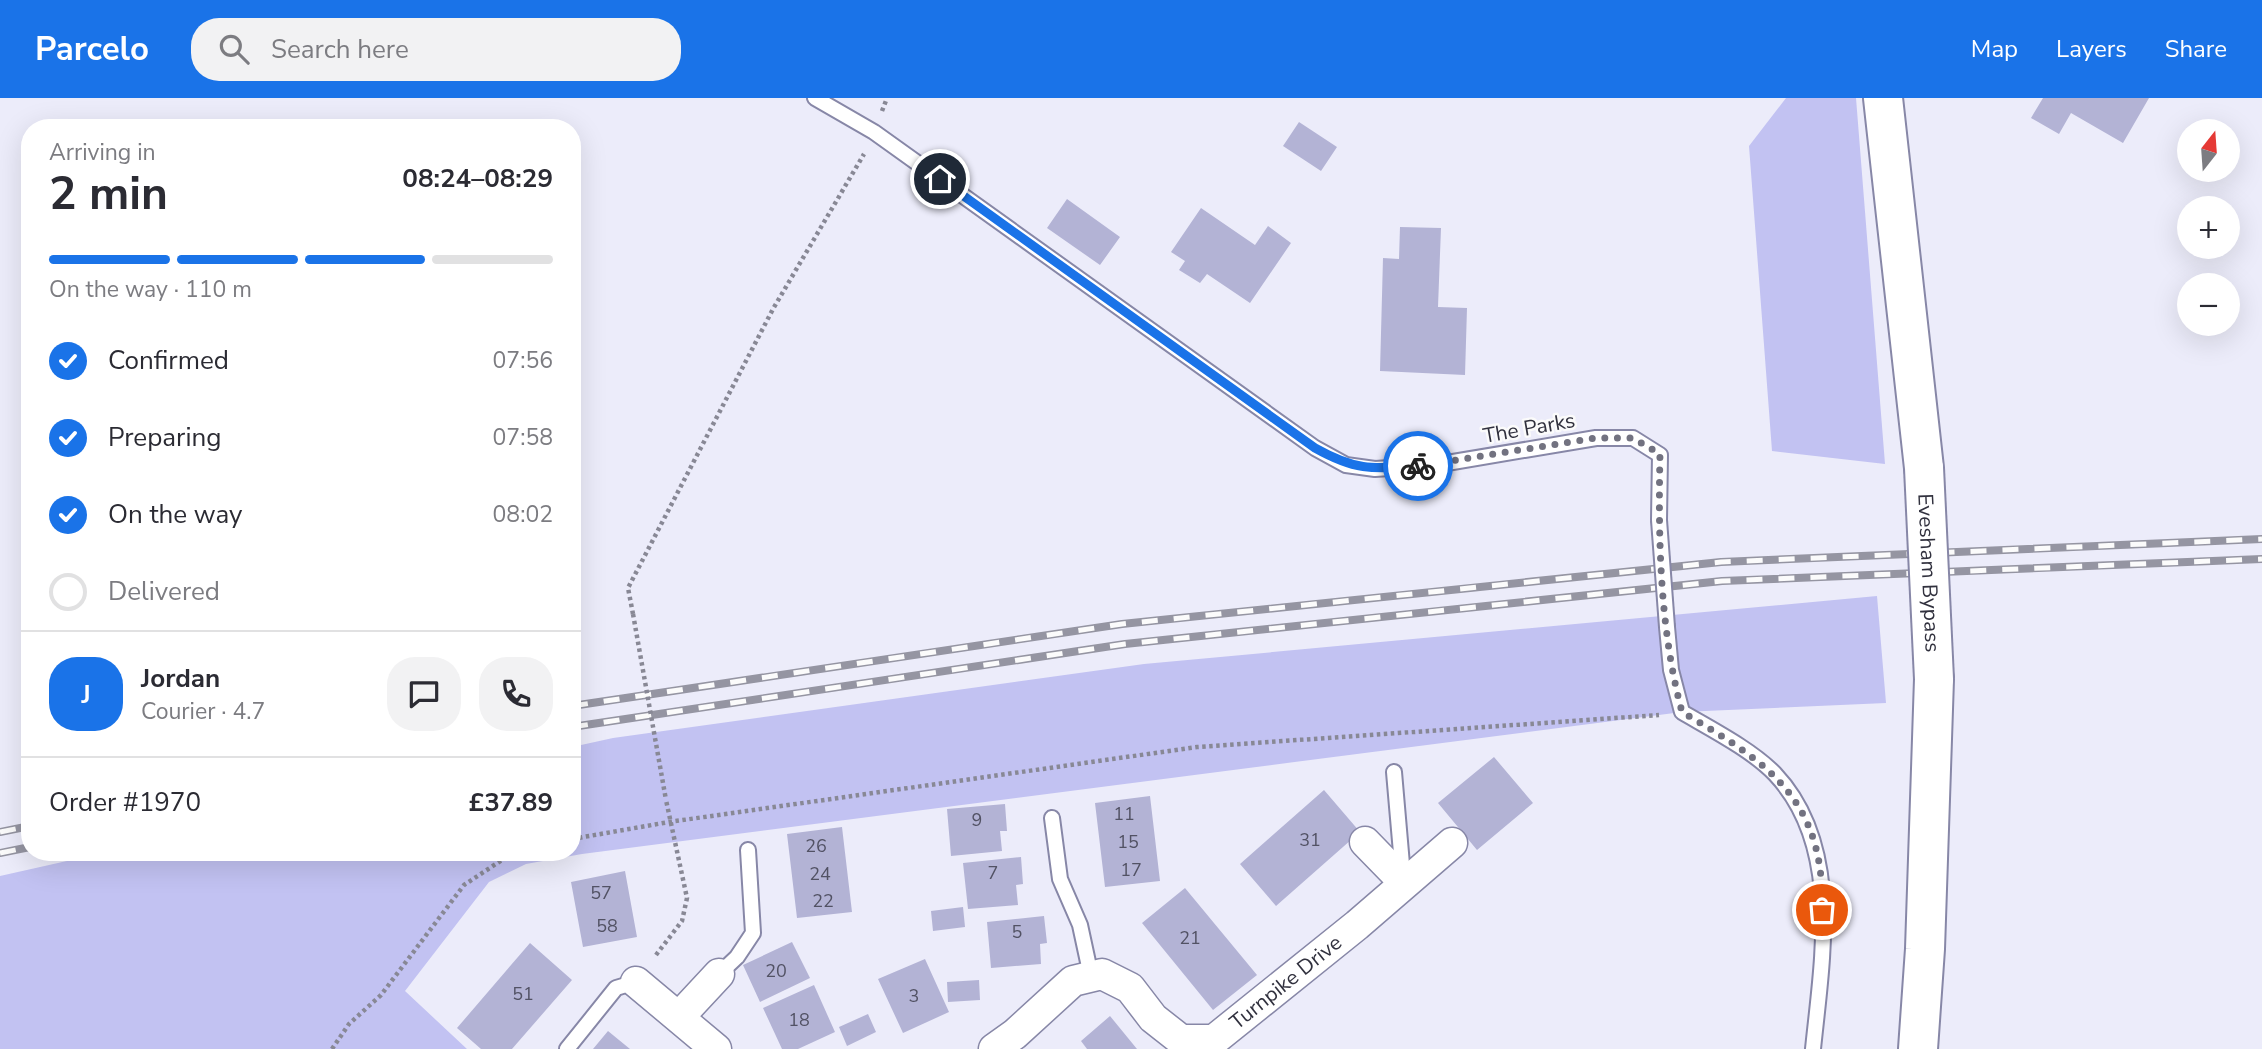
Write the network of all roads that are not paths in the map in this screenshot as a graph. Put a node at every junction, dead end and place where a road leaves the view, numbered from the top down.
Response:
1 (815, 98) edge
2 (1883, 98) edge
3 (1394, 772) dead end
4 (1052, 818) dead end
5 (1365, 842) dead end
6 (1452, 843) dead end
7 (748, 850) dead end
8 (1404, 882) junction
9 (719, 974) joint
10 (1091, 976) junction
11 (636, 982) joint
12 (679, 1017) junction
13 (567, 1049) edge
14 (716, 1049) edge
15 (994, 1049) edge
16 (1813, 1049) edge
17 (1918, 1049) edge

1 - 16 lane, The Parks, bridge
2 - 17 highway, Evesham Bypass, bridge
3 - 8 lane
4 - 10 lane
5 - 8 street
6 - 8 street, Turnpike Drive
7 - 9 lane
8 - 10 street, Turnpike Drive
9 - 12 street
10 - 15 street
11 - 12 street
11 - 13 lane
12 - 14 street

